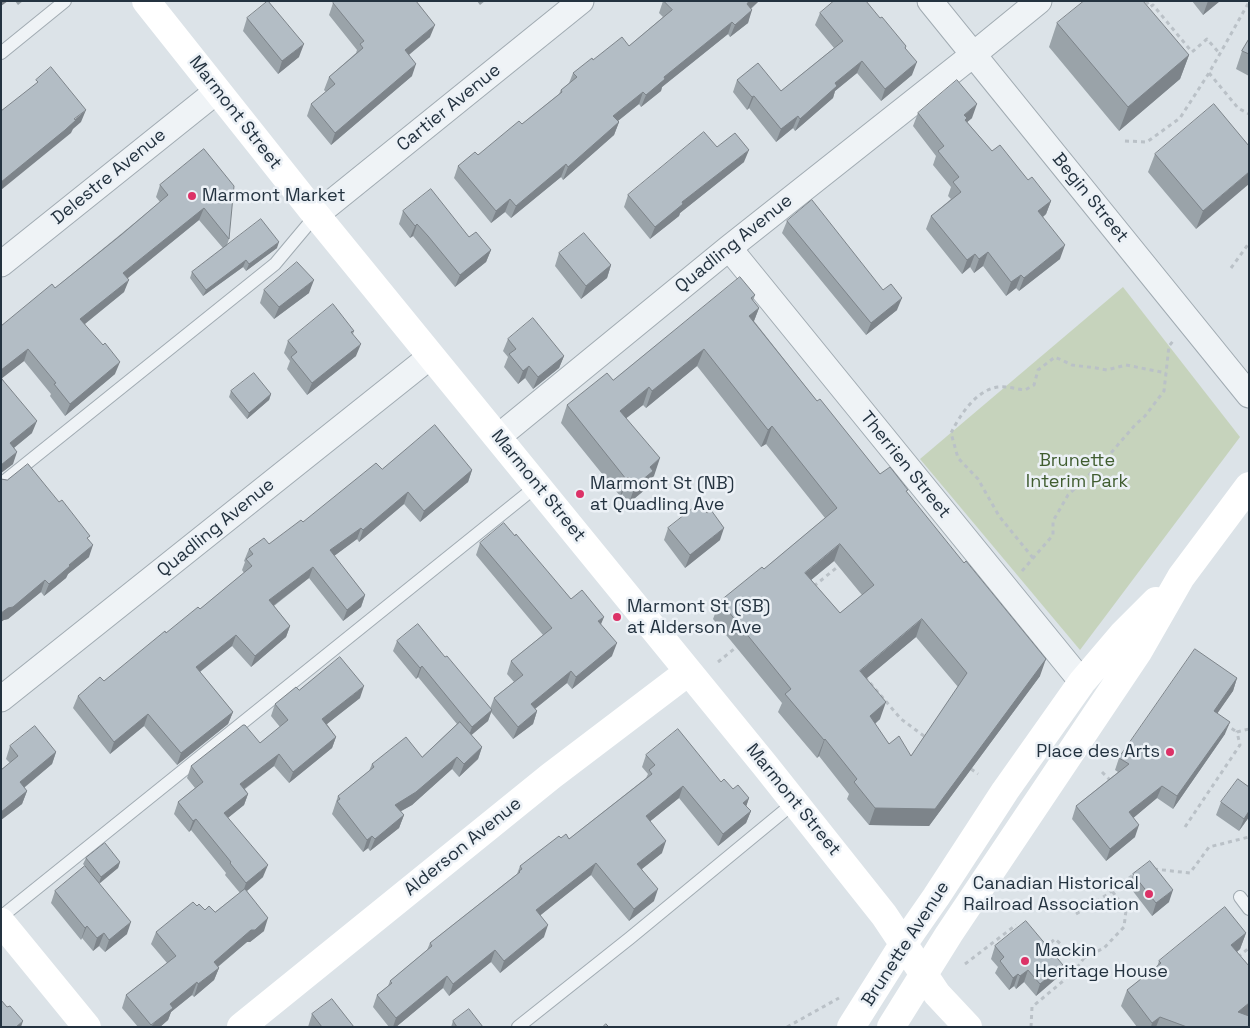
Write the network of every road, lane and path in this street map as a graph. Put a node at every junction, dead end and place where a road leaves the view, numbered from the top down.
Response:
1 (65, 1) edge
2 (146, 1) edge
3 (581, 1) edge
4 (930, 1) edge
5 (1039, 1) edge
6 (1146, 1) edge
7 (1157, 1) edge
8 (1249, 2) edge
9 (1153, 5) junction
10 (1, 53) edge
11 (974, 54) junction
12 (1220, 54) junction
13 (1209, 73) junction
14 (217, 91) junction
15 (1249, 114) edge
16 (1124, 142) dead end
17 (316, 215) junction
18 (1249, 243) edge
19 (728, 248) junction
20 (1, 264) edge
21 (1230, 268) dead end
22 (1190, 320) junction
23 (431, 356) junction
24 (1166, 373) junction
25 (1249, 395) edge
26 (498, 437) junction
27 (1, 484) edge
28 (538, 485) junction
29 (1249, 486) edge
30 (1032, 558) junction
31 (842, 563) edge
32 (1181, 577) junction
33 (812, 588) edge
34 (1008, 593) junction
35 (742, 643) edge
36 (718, 662) dead end
37 (688, 672) junction
38 (863, 674) edge
39 (1082, 682) junction
40 (1, 699) edge
41 (1222, 722) edge
42 (1249, 729) edge
43 (1237, 732) junction
44 (928, 740) edge
45 (971, 769) edge
46 (1102, 772) dead end
47 (978, 774) dead end
48 (1114, 784) edge
49 (795, 802) junction
50 (1185, 827) dead end
51 (1249, 837) edge
52 (1142, 867) edge
53 (1149, 868) edge
54 (1112, 891) junction
55 (1240, 897) dead end
56 (1249, 909) edge
57 (1076, 914) dead end
58 (1, 918) edge
59 (1, 922) edge
60 (1016, 925) dead end
61 (904, 943) junction
62 (1249, 948) edge
63 (1039, 954) edge
64 (1084, 958) junction
65 (1234, 959) edge
66 (964, 964) dead end
67 (924, 975) junction
68 (844, 995) dead end
69 (87, 1027) edge
70 (242, 1027) edge
71 (518, 1027) edge
72 (787, 1027) edge
73 (851, 1027) edge
74 (891, 1027) edge
75 (968, 1027) edge
76 (1031, 1027) edge

1 - 10 lane
2 - 14 main road, Marmont Street
3 - 17 street, Cartier Avenue
4 - 11 street, Begin Street
5 - 11 street, Quadling Avenue
6 - 9 path
7 - 9 path
8 - 12 path
9 - 12 path
11 - 19 street, Quadling Avenue
11 - 22 street, Begin Street
12 - 13 path
13 - 15 path
13 - 16 path
14 - 17 main road, Marmont Street
14 - 20 street, Delestre Avenue
17 - 23 main road, Marmont Street
17 - 27 lane
18 - 21 path
19 - 26 street, Quadling Avenue
19 - 34 street, Therrien Street
22 - 24 path
22 - 25 street, Begin Street
23 - 26 main road, Marmont Street
23 - 40 street, Quadling Avenue
24 - 30 path
24 - 30 path
26 - 28 main road, Marmont Street
28 - 37 main road, Marmont Street
28 - 58 lane
29 - 32 main road, Brunette Avenue
30 - 34 path
31 - 33 path
32 - 39 main road, Brunette Avenue
32 - 67 main road, Brunette Avenue
34 - 39 street, Therrien Street
35 - 36 path
37 - 49 main road, Marmont Street
37 - 70 main road, Alderson Avenue
38 - 44 path
39 - 61 main road, Brunette Avenue
41 - 43 path
42 - 43 path
43 - 50 path
45 - 47 path
46 - 48 path
49 - 61 main road, Marmont Street
49 - 71 lane
51 - 53 path
52 - 54 path
54 - 57 path
54 - 64 path
55 - 56 lane
59 - 69 main road
60 - 66 path
61 - 67 main road, Marmont Street
61 - 73 main road, Brunette Avenue
62 - 65 path
63 - 64 path
64 - 76 path
67 - 74 main road, Brunette Avenue
67 - 75 main road, Marmont Street
68 - 72 path

